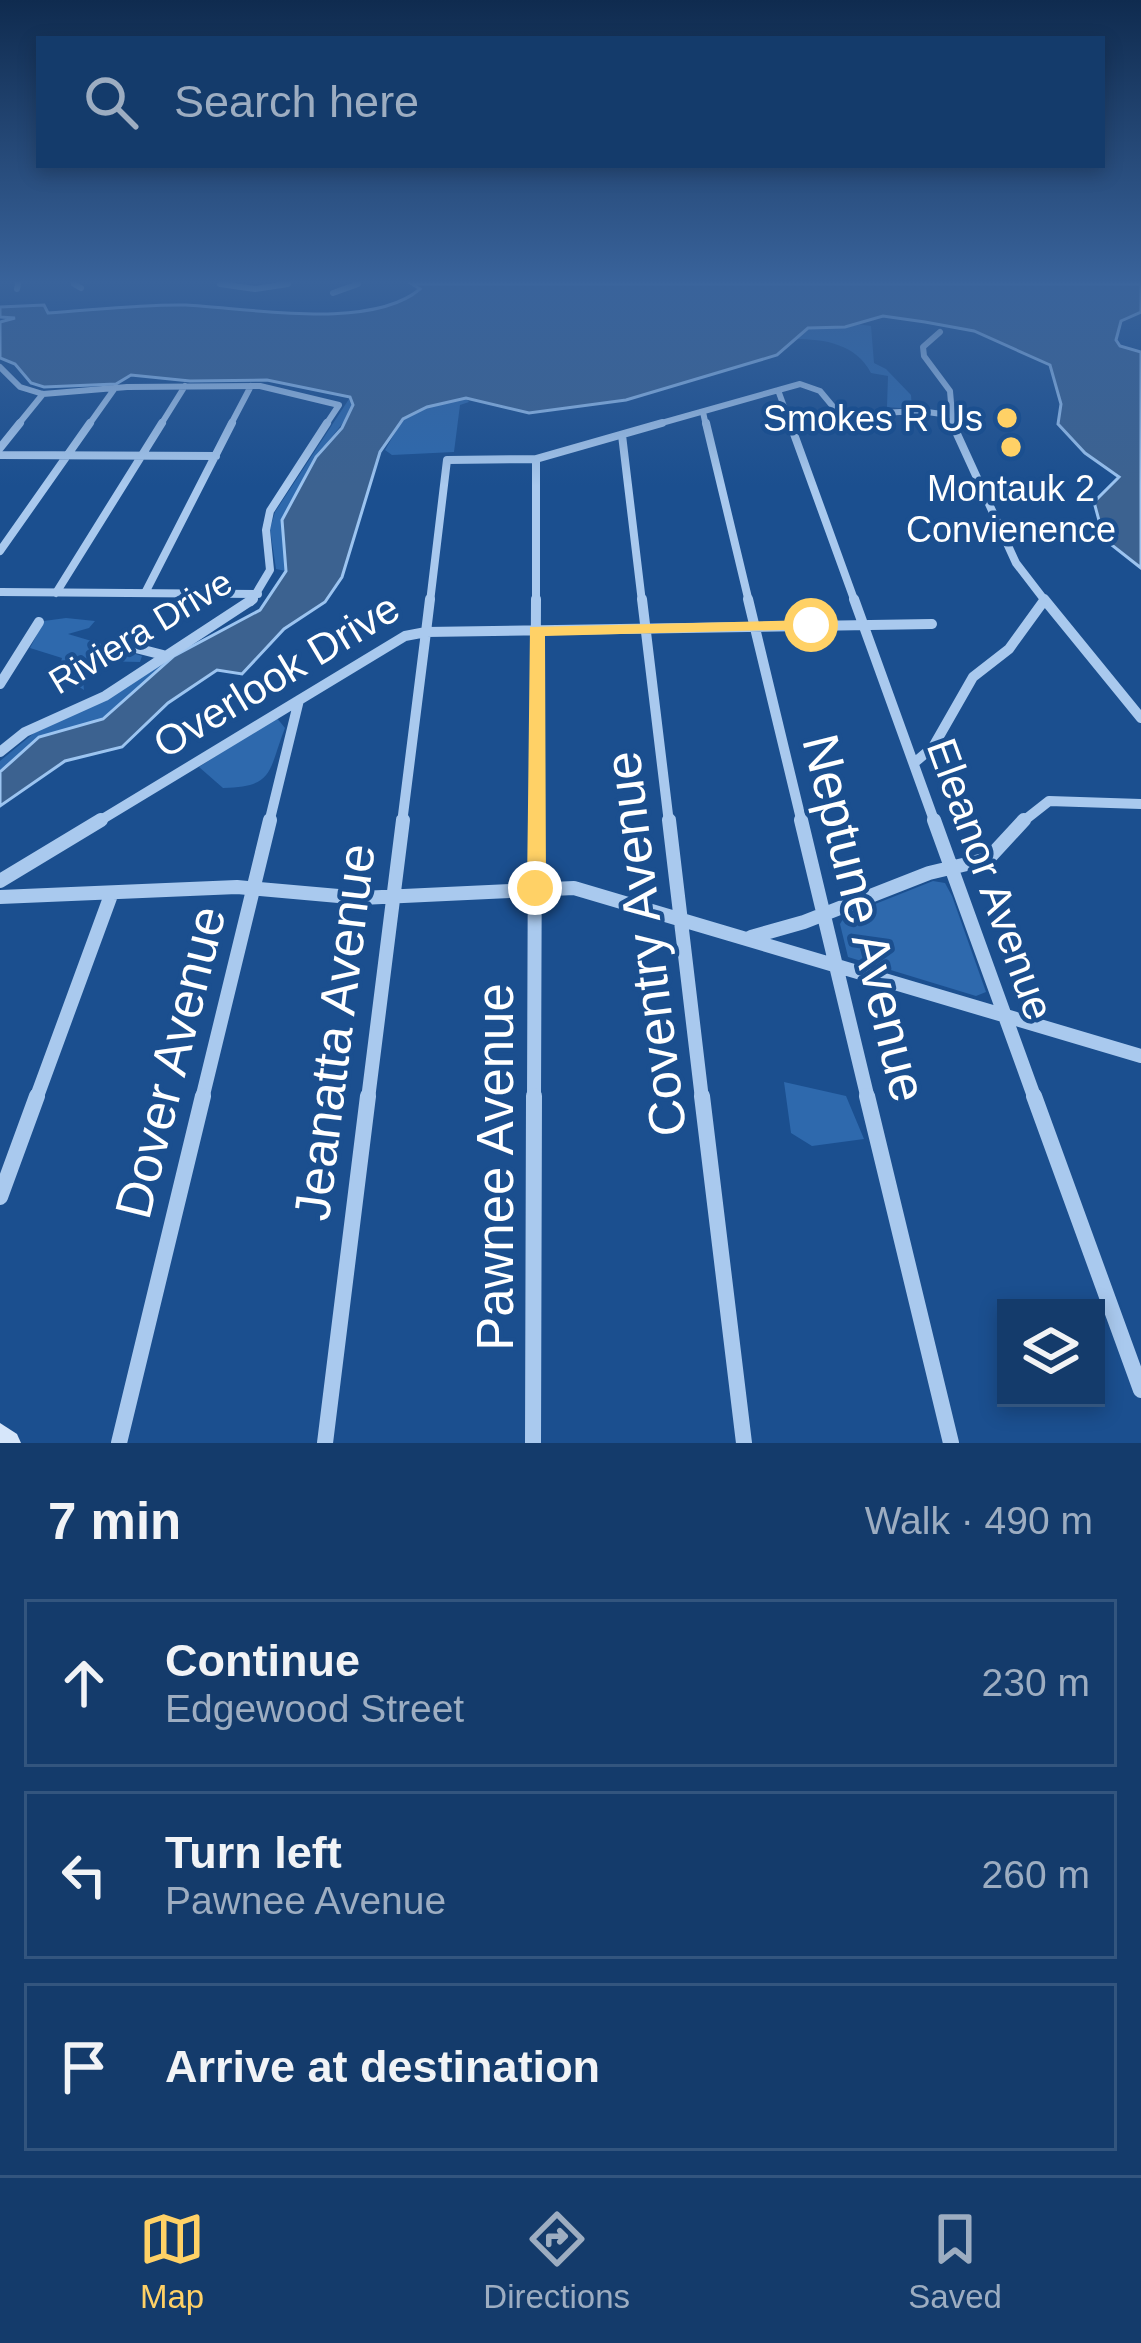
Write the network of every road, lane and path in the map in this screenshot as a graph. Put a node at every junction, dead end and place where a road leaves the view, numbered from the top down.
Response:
1 (924, 351) edge
2 (0, 367) edge
3 (184, 386) junction
4 (251, 386) junction
5 (115, 388) junction
6 (778, 390) junction
7 (43, 394) junction
8 (703, 412) junction
9 (950, 415) junction
10 (622, 435) junction
11 (0, 451) edge
12 (68, 455) junction
13 (140, 456) junction
14 (216, 456) junction
15 (536, 459) junction
16 (0, 550) edge
17 (0, 592) edge
18 (56, 593) junction
19 (146, 593) junction
20 (258, 594) junction
21 (1043, 602) junction
22 (39, 622) dead end
23 (932, 624) dead end
24 (864, 625) junction
25 (754, 626) junction
26 (646, 628) junction
27 (536, 631) junction
28 (426, 632) junction
29 (128, 646) dead end
30 (163, 655) junction
31 (0, 684) edge
32 (299, 700) junction
33 (1141, 718) edge
34 (0, 752) edge
35 (914, 764) junction
36 (1141, 804) edge
37 (952, 869) junction
38 (0, 881) edge
39 (253, 888) junction
40 (535, 888) junction
41 (111, 895) junction
42 (0, 897) edge
43 (393, 897) junction
44 (824, 913) junction
45 (682, 920) junction
46 (748, 938) junction
47 (837, 968) junction
48 (1005, 1015) junction
49 (1141, 1056) edge
50 (0, 1197) edge
51 (1141, 1390) edge
52 (0, 1436) edge
53 (8, 1443) edge
54 (118, 1443) edge
55 (325, 1443) edge
56 (533, 1443) edge
57 (744, 1443) edge
58 (951, 1443) edge

1 - 9 street
2 - 7 street
3 - 4 street, Riviera Drive
3 - 5 street, Riviera Drive
3 - 13 street
4 - 14 street
4 - 20 street, Riviera Drive
5 - 7 street, Riviera Drive
5 - 12 street
6 - 8 street, Overlook Drive
6 - 9 street
6 - 24 street, Eleanor Avenue
7 - 11 street
8 - 10 street, Overlook Drive
8 - 25 street, Neptune Avenue
9 - 21 street
10 - 15 street, Overlook Drive
10 - 26 street, Coventry Avenue
11 - 12 street
12 - 13 street
12 - 16 street
13 - 14 street
13 - 18 street
14 - 19 street
15 - 27 street, Pawnee Avenue
15 - 28 street, Overlook Drive
17 - 18 street
18 - 19 street
19 - 20 street
20 - 30 street, Riviera Drive
21 - 33 street
21 - 35 street
22 - 31 street
23 - 24 street
24 - 25 street
24 - 35 street, Eleanor Avenue
25 - 26 street
25 - 44 street, Neptune Avenue
26 - 27 street
26 - 45 street, Coventry Avenue
27 - 28 street
27 - 40 street, Pawnee Avenue
28 - 32 street, Overlook Drive
28 - 43 street, Jeanatta Avenue
29 - 30 street
30 - 34 street, Riviera Drive
32 - 38 street, Overlook Drive
32 - 39 street, Dover Avenue
35 - 37 street, Eleanor Avenue
36 - 37 street
37 - 44 street
37 - 48 street, Eleanor Avenue
39 - 41 street
39 - 43 street
39 - 54 street, Dover Avenue
40 - 43 street
40 - 45 street
40 - 56 street, Pawnee Avenue
41 - 42 street
41 - 50 street
43 - 55 street, Jeanatta Avenue
44 - 46 street
44 - 47 street, Neptune Avenue
45 - 46 street
45 - 57 street, Coventry Avenue
46 - 47 street
47 - 48 street
47 - 58 street, Neptune Avenue
48 - 49 street
48 - 51 street, Eleanor Avenue
52 - 53 main road

